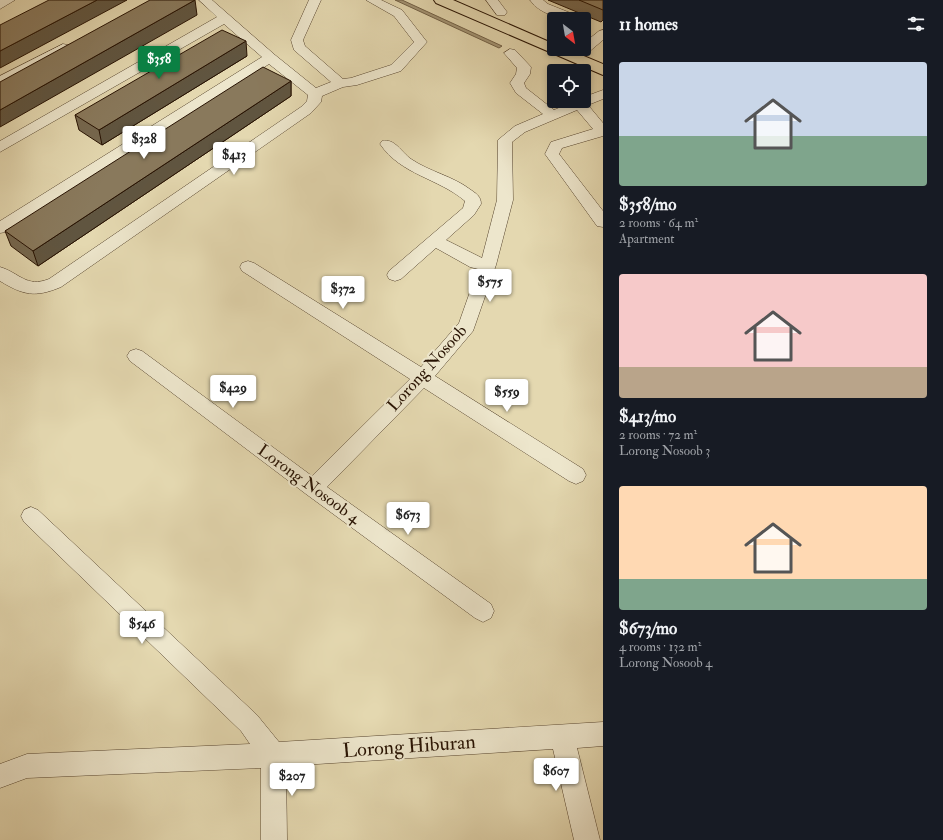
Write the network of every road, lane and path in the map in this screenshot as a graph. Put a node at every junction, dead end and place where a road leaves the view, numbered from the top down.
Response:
1 (9, 0) edge
2 (205, 0) edge
3 (315, 0) edge
4 (372, 0) edge
5 (435, 0) edge
6 (441, 0) edge
7 (492, 0) edge
8 (536, 0) edge
9 (0, 5) edge
10 (470, 6) edge
11 (501, 12) junction
12 (556, 12) edge
13 (225, 18) junction
14 (591, 26) edge
15 (547, 31) edge
16 (603, 32) edge
17 (77, 40) edge
18 (591, 42) edge
19 (547, 45) edge
20 (591, 50) edge
21 (510, 53) dead end
22 (603, 55) edge
23 (570, 56) edge
24 (270, 58) junction
25 (603, 70) edge
26 (0, 81) edge
27 (340, 83) junction
28 (314, 94) junction
29 (603, 94) edge
30 (591, 99) edge
31 (571, 108) edge
32 (583, 108) edge
33 (553, 116) junction
34 (602, 132) edge
35 (386, 144) dead end
36 (0, 147) edge
37 (603, 222) edge
38 (0, 228) edge
39 (435, 241) junction
40 (488, 265) junction
41 (248, 267) dead end
42 (0, 273) edge
43 (395, 275) dead end
44 (136, 356) dead end
45 (422, 378) junction
46 (576, 475) dead end
47 (313, 488) junction
48 (32, 516) dead end
49 (483, 611) dead end
50 (603, 734) edge
51 (562, 736) junction
52 (273, 755) junction
53 (0, 776) edge
54 (274, 840) edge
55 (586, 840) edge

1 - 9 street
2 - 13 street
3 - 27 street
4 - 27 street
5 - 10 street
6 - 10 main road
7 - 11 street
8 - 12 street
10 - 11 main road
10 - 19 main road
11 - 15 main road
13 - 24 street
13 - 36 street
14 - 16 street
16 - 18 street
17 - 26 street
20 - 22 main road
21 - 33 street
23 - 25 main road
24 - 28 street
24 - 38 street
27 - 28 street
28 - 42 street
29 - 30 street, Lorong Nosoob
31 - 33 street, Lorong Nosoob
32 - 34 street
33 - 40 street, Lorong Nosoob
34 - 37 street
35 - 39 street
39 - 40 street
39 - 43 street
40 - 45 street, Lorong Nosoob
41 - 45 street
44 - 47 street, Lorong Nosoob 4
45 - 46 street
45 - 47 street, Lorong Nosoob
47 - 49 street, Lorong Nosoob 4
48 - 52 street
50 - 51 street, Lorong Hiburan
51 - 52 street, Lorong Hiburan
51 - 55 street
52 - 53 street, Lorong Hiburan
52 - 54 street

